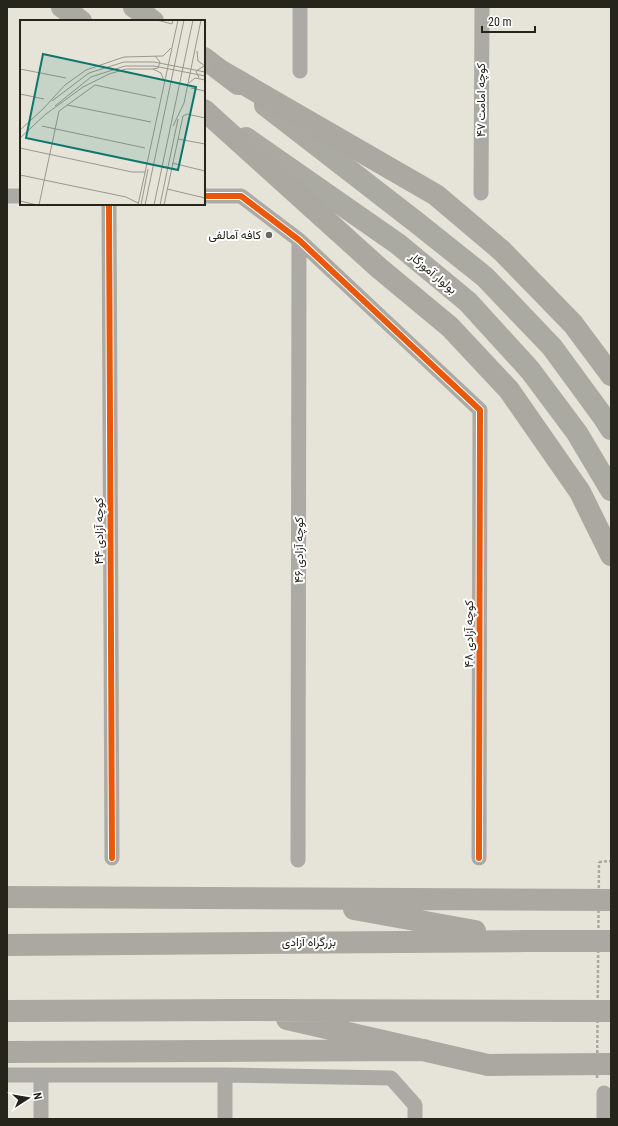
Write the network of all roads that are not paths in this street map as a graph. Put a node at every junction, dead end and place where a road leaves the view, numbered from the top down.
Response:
1 (62, 7) edge
2 (134, 7) edge
3 (300, 7) edge
4 (482, 7) edge
5 (80, 20) edge
6 (152, 20) edge
7 (205, 59) edge
8 (300, 71) dead end
9 (223, 72) junction
10 (205, 110) edge
11 (205, 110) edge
12 (481, 193) dead end
13 (7, 196) edge
14 (20, 196) edge
15 (205, 196) edge
16 (109, 205) edge
17 (299, 240) junction
18 (611, 375) edge
19 (611, 429) edge
20 (611, 490) edge
21 (611, 555) edge
22 (112, 858) dead end
23 (479, 858) dead end
24 (298, 860) dead end
25 (7, 897) edge
26 (112, 898) junction
27 (608, 898) edge
28 (298, 899) junction
29 (7, 910) edge
30 (528, 941) junction
31 (611, 941) edge
32 (7, 945) edge
33 (246, 1010) junction
34 (7, 1011) edge
35 (611, 1011) edge
36 (424, 1050) junction
37 (7, 1052) edge
38 (604, 1071) edge
39 (7, 1075) edge
40 (41, 1075) junction
41 (225, 1075) junction
42 (604, 1093) dead end
43 (415, 1112) edge
44 (41, 1119) edge
45 (225, 1119) edge
46 (604, 1119) edge

1 - 5 main road
2 - 6 main road
3 - 8 street
4 - 12 street, کوچه امامت ۴۷
7 - 9 main road
9 - 18 highway
9 - 19 main road
10 - 20 main road, بولوار آموزگار
11 - 21 highway
13 - 14 street
15 - 17 street
16 - 22 street, کوچه آزادی ۴۴
17 - 23 street, کوچه آزادی ۴۸
17 - 24 street, کوچه آزادی ۴۶
25 - 26 highway
26 - 28 highway
26 - 29 highway
27 - 28 highway
28 - 30 highway
30 - 31 highway, بزرگراه آزادی
30 - 32 highway, بزرگراه آزادی
33 - 34 highway
33 - 35 highway
33 - 36 highway
36 - 37 highway
36 - 38 highway
39 - 40 street
40 - 41 street
40 - 44 street
41 - 43 street
41 - 45 street
42 - 46 street

